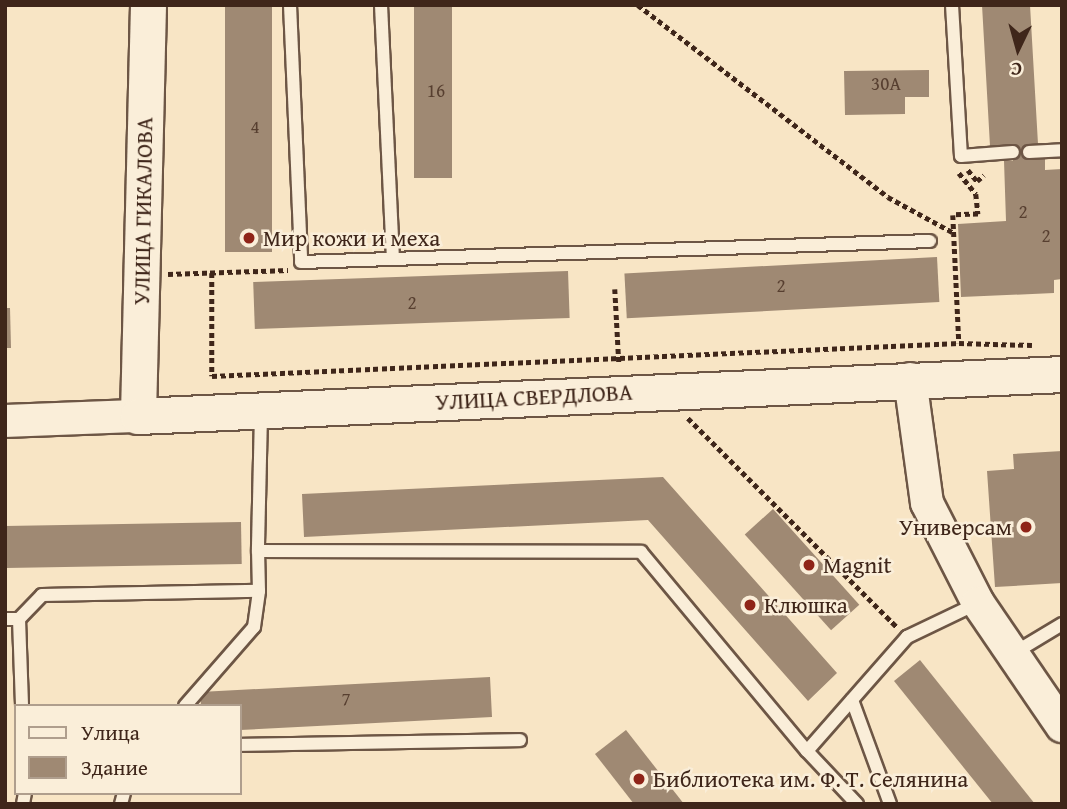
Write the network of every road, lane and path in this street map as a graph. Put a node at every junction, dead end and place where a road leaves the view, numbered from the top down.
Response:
1 (148, 5) edge
2 (290, 5) edge
3 (381, 5) edge
4 (638, 5) edge
5 (952, 5) edge
6 (1062, 150) edge
7 (1013, 152) dead end
8 (1029, 152) dead end
9 (984, 175) dead end
10 (977, 181) dead end
11 (976, 194) dead end
12 (954, 233) junction
13 (930, 241) dead end
14 (393, 259) junction
15 (289, 270) dead end
16 (167, 274) dead end
17 (212, 274) junction
18 (615, 289) dead end
19 (959, 343) junction
20 (1036, 345) dead end
21 (619, 361) junction
22 (1062, 373) edge
23 (909, 379) junction
24 (653, 391) junction
25 (262, 410) junction
26 (138, 416) junction
27 (5, 421) edge
28 (257, 551) junction
29 (259, 592) junction
30 (978, 603) junction
31 (5, 619) edge
32 (19, 620) junction
33 (1062, 624) edge
34 (907, 637) junction
35 (1014, 653) junction
36 (852, 700) junction
37 (22, 704) edge
38 (187, 704) edge
39 (1062, 726) edge
40 (520, 740) dead end
41 (242, 745) edge
42 (807, 751) junction
43 (857, 804) edge
44 (890, 804) edge

1 - 26 main road, УЛИЦА ГИКАЛОВА
2 - 14 lane
3 - 14 lane
4 - 12 path
5 - 7 lane
6 - 8 lane
9 - 10 path
11 - 12 path
12 - 19 path
13 - 14 lane
15 - 17 path
16 - 17 path
17 - 21 path
18 - 21 path
19 - 20 path
19 - 21 path
21 - 24 path
22 - 23 main road, УЛИЦА СВЕРДЛОВА
23 - 24 main road, УЛИЦА СВЕРДЛОВА
23 - 30 street
24 - 25 main road, УЛИЦА СВЕРДЛОВА
24 - 34 path
25 - 26 main road, УЛИЦА СВЕРДЛОВА
25 - 28 lane
26 - 27 street, УЛИЦА СВЕРДЛОВА
28 - 29 lane
28 - 42 lane
29 - 32 lane
29 - 38 lane
30 - 34 lane
30 - 35 street
31 - 32 lane
32 - 37 lane
33 - 35 lane
34 - 36 lane
35 - 39 street
36 - 42 lane
36 - 44 lane
40 - 41 lane
42 - 43 lane

